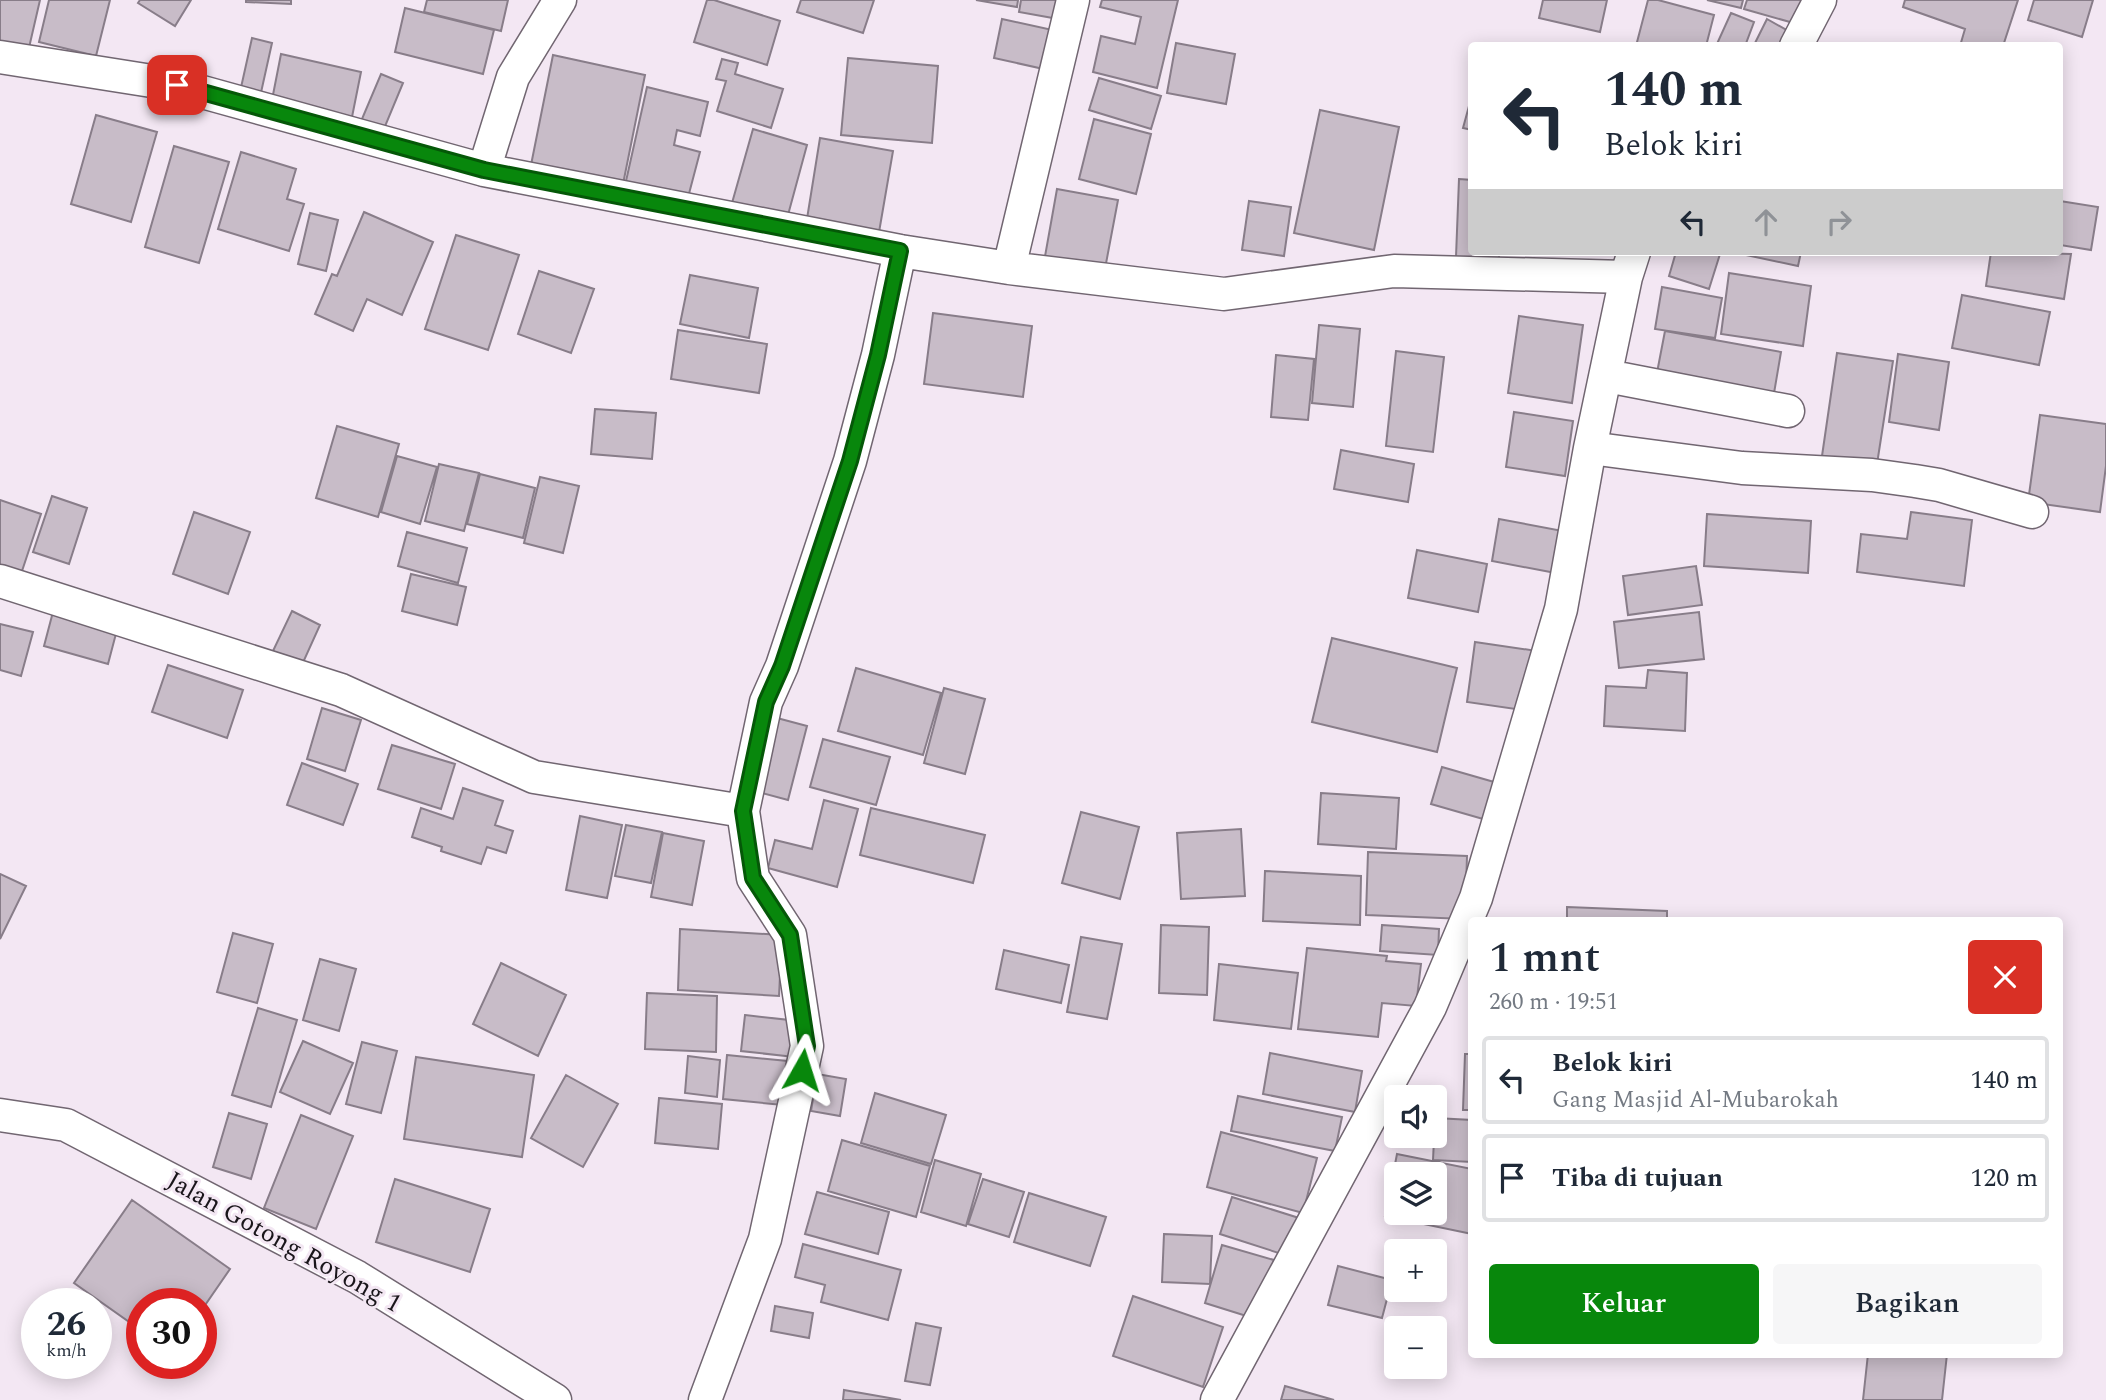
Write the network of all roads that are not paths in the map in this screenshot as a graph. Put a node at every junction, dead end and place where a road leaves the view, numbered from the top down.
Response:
1 (560, 0) edge
2 (1073, 0) edge
3 (1819, 0) edge
4 (1798, 42) edge
5 (0, 57) edge
6 (484, 170) junction
7 (900, 251) junction
8 (1630, 265) edge
9 (1009, 268) junction
10 (1606, 376) junction
11 (1788, 411) dead end
12 (1590, 448) junction
13 (2032, 512) dead end
14 (0, 581) edge
15 (743, 811) junction
16 (0, 1115) edge
17 (555, 1400) edge
18 (705, 1400) edge
19 (1217, 1400) edge

1 - 6 street
2 - 9 street
3 - 4 street
5 - 6 street
6 - 7 street
7 - 9 street
7 - 15 street
8 - 9 street
8 - 10 street
10 - 11 street
10 - 12 street
12 - 13 street
12 - 19 street
14 - 15 street
15 - 18 street
16 - 17 street, Jalan Gotong Royong 1

